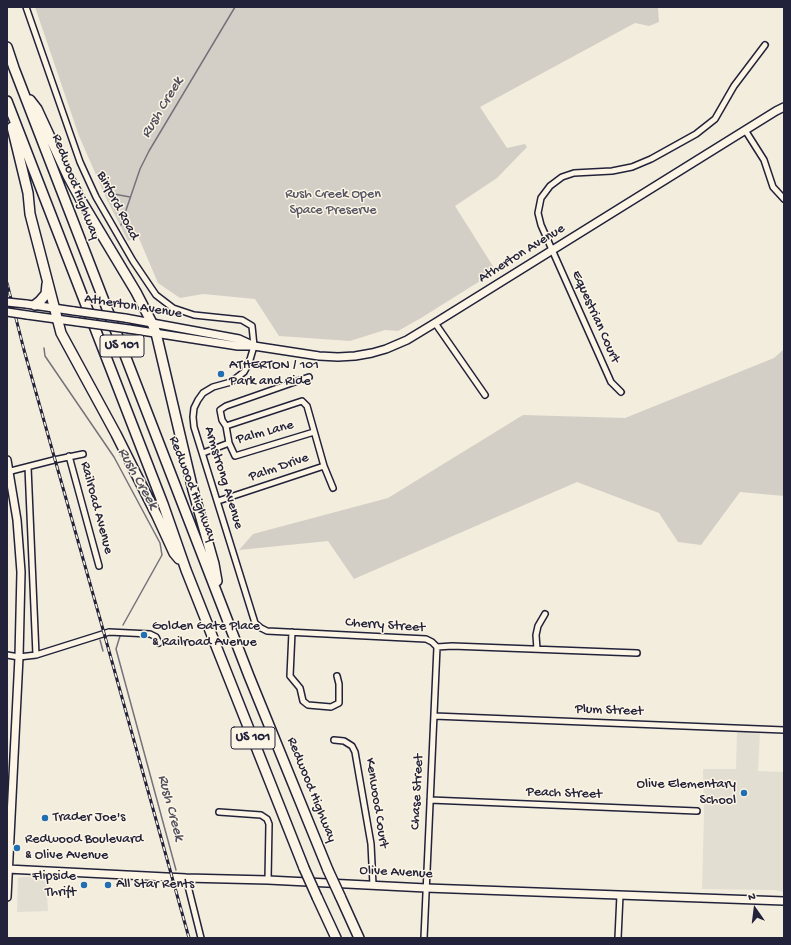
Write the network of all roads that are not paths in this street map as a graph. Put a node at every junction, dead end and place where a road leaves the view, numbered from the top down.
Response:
1 (26, 7) edge
2 (765, 45) dead end
3 (7, 47) edge
4 (24, 92) junction
5 (7, 101) edge
6 (7, 106) edge
7 (784, 107) edge
8 (745, 130) junction
9 (784, 199) edge
10 (552, 250) junction
11 (47, 281) junction
12 (7, 302) edge
13 (30, 305) junction
14 (55, 308) junction
15 (7, 312) edge
16 (57, 319) junction
17 (152, 323) junction
18 (436, 323) junction
19 (156, 332) junction
20 (254, 346) junction
21 (309, 377) dead end
22 (621, 392) dead end
23 (485, 395) dead end
24 (226, 426) junction
25 (314, 432) junction
26 (229, 443) junction
27 (203, 452) junction
28 (83, 454) dead end
29 (69, 456) junction
30 (7, 460) edge
31 (324, 466) junction
32 (28, 467) junction
33 (8, 472) edge
34 (333, 488) dead end
35 (218, 502) junction
36 (232, 550) joint
37 (99, 566) dead end
38 (186, 570) junction
39 (220, 600) junction
40 (545, 614) dead end
41 (292, 632) junction
42 (158, 643) dead end
43 (437, 647) junction
44 (537, 649) junction
45 (637, 653) dead end
46 (7, 655) edge
47 (36, 655) junction
48 (19, 656) junction
49 (337, 676) dead end
50 (434, 716) junction
51 (784, 730) edge
52 (334, 740) dead end
53 (430, 800) junction
54 (697, 811) dead end
55 (219, 812) dead end
56 (8, 869) edge
57 (186, 878) junction
58 (268, 880) junction
59 (373, 885) junction
60 (426, 888) junction
61 (620, 896) junction
62 (7, 897) edge
63 (784, 901) edge
64 (201, 938) edge
65 (336, 938) edge
66 (359, 938) edge
67 (424, 938) edge
68 (618, 938) edge

1 - 20 street, Binford Road
2 - 10 street, Equestrian Court
3 - 4 highway, Redwood Highway / US 101
4 - 17 highway
4 - 39 highway, Redwood Highway / US 101
5 - 38 highway, US 101
6 - 11 highway
7 - 8 main road, Atherton Avenue
8 - 9 street
8 - 10 main road, Atherton Avenue
10 - 18 main road, Atherton Avenue
10 - 22 street, Equestrian Court
11 - 13 highway
11 - 14 highway
12 - 13 main road, Atherton Avenue, bridge
13 - 14 main road, Atherton Avenue
14 - 16 highway
14 - 17 main road, Atherton Avenue, bridge
15 - 16 main road, Atherton Avenue, bridge
16 - 19 main road, Atherton Avenue, bridge
16 - 38 highway
17 - 19 highway
17 - 20 main road, Atherton Avenue
18 - 20 main road, Atherton Avenue
18 - 23 street
19 - 20 main road, Atherton Avenue
19 - 39 highway
20 - 27 street, Armstrong Avenue
21 - 24 street
24 - 25 street, Palm Lane
24 - 26 street, Palm Lane
25 - 26 street, Palm Lane
25 - 31 street
26 - 27 street
27 - 35 street, Armstrong Avenue
28 - 29 street
29 - 32 street
29 - 37 street, Railroad Avenue
30 - 33 main road
31 - 34 street
31 - 35 street, Palm Drive
32 - 33 street
32 - 47 street
33 - 48 main road
35 - 36 street, Armstrong Avenue
36 - 41 street, Cherry Street
38 - 65 highway, US 101, bridge
39 - 66 highway, Redwood Highway / US 101, bridge
40 - 44 street
41 - 43 street, Cherry Street
41 - 49 street
42 - 47 street
43 - 44 street, Cherry Street
43 - 50 street, Chase Street
44 - 45 street, Cherry Street
46 - 48 street
47 - 48 street
48 - 56 main road
50 - 51 street, Plum Street
50 - 53 street, Chase Street
52 - 59 street, Kenwood Court
53 - 54 street, Peach Street
53 - 60 street, Chase Street
55 - 58 street
56 - 57 main road, Olive Avenue
56 - 62 main road
57 - 58 main road, Olive Avenue
57 - 64 street
58 - 59 main road, Olive Avenue
59 - 60 main road, Olive Avenue
60 - 61 main road, Olive Avenue
60 - 67 street, Chase Street
61 - 63 main road, Olive Avenue
61 - 68 street

